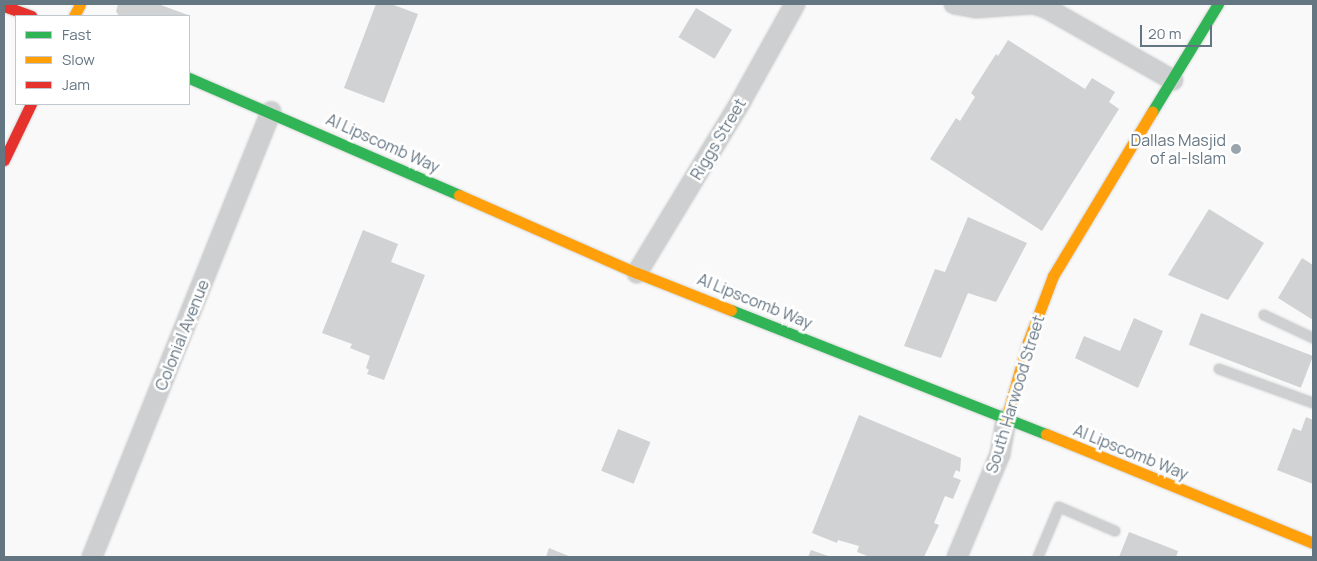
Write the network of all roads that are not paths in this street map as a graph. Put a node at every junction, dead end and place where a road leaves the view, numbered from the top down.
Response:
1 (794, 4) edge
2 (954, 4) edge
3 (1218, 4) edge
4 (4, 6) edge
5 (1003, 6) edge
6 (28, 15) edge
7 (190, 78) edge
8 (1173, 80) junction
9 (31, 105) edge
10 (272, 112) junction
11 (4, 160) edge
12 (637, 273) junction
13 (1264, 315) dead end
14 (1313, 338) edge
15 (1219, 368) dead end
16 (1313, 403) edge
17 (1006, 419) junction
18 (1115, 531) dead end
19 (1313, 543) edge
20 (92, 557) edge
21 (959, 557) edge
22 (1038, 557) edge

1 - 12 street, Riggs Street
2 - 5 street
3 - 8 street, South Harwood Street
4 - 6 street
5 - 8 street
7 - 10 street, Al Lipscomb Way
8 - 17 street, South Harwood Street
9 - 11 street
10 - 12 street, Al Lipscomb Way
10 - 20 street, Colonial Avenue
12 - 17 street, Al Lipscomb Way
13 - 14 lane
15 - 16 lane
17 - 19 street, Al Lipscomb Way
17 - 21 street, South Harwood Street
18 - 22 lane

